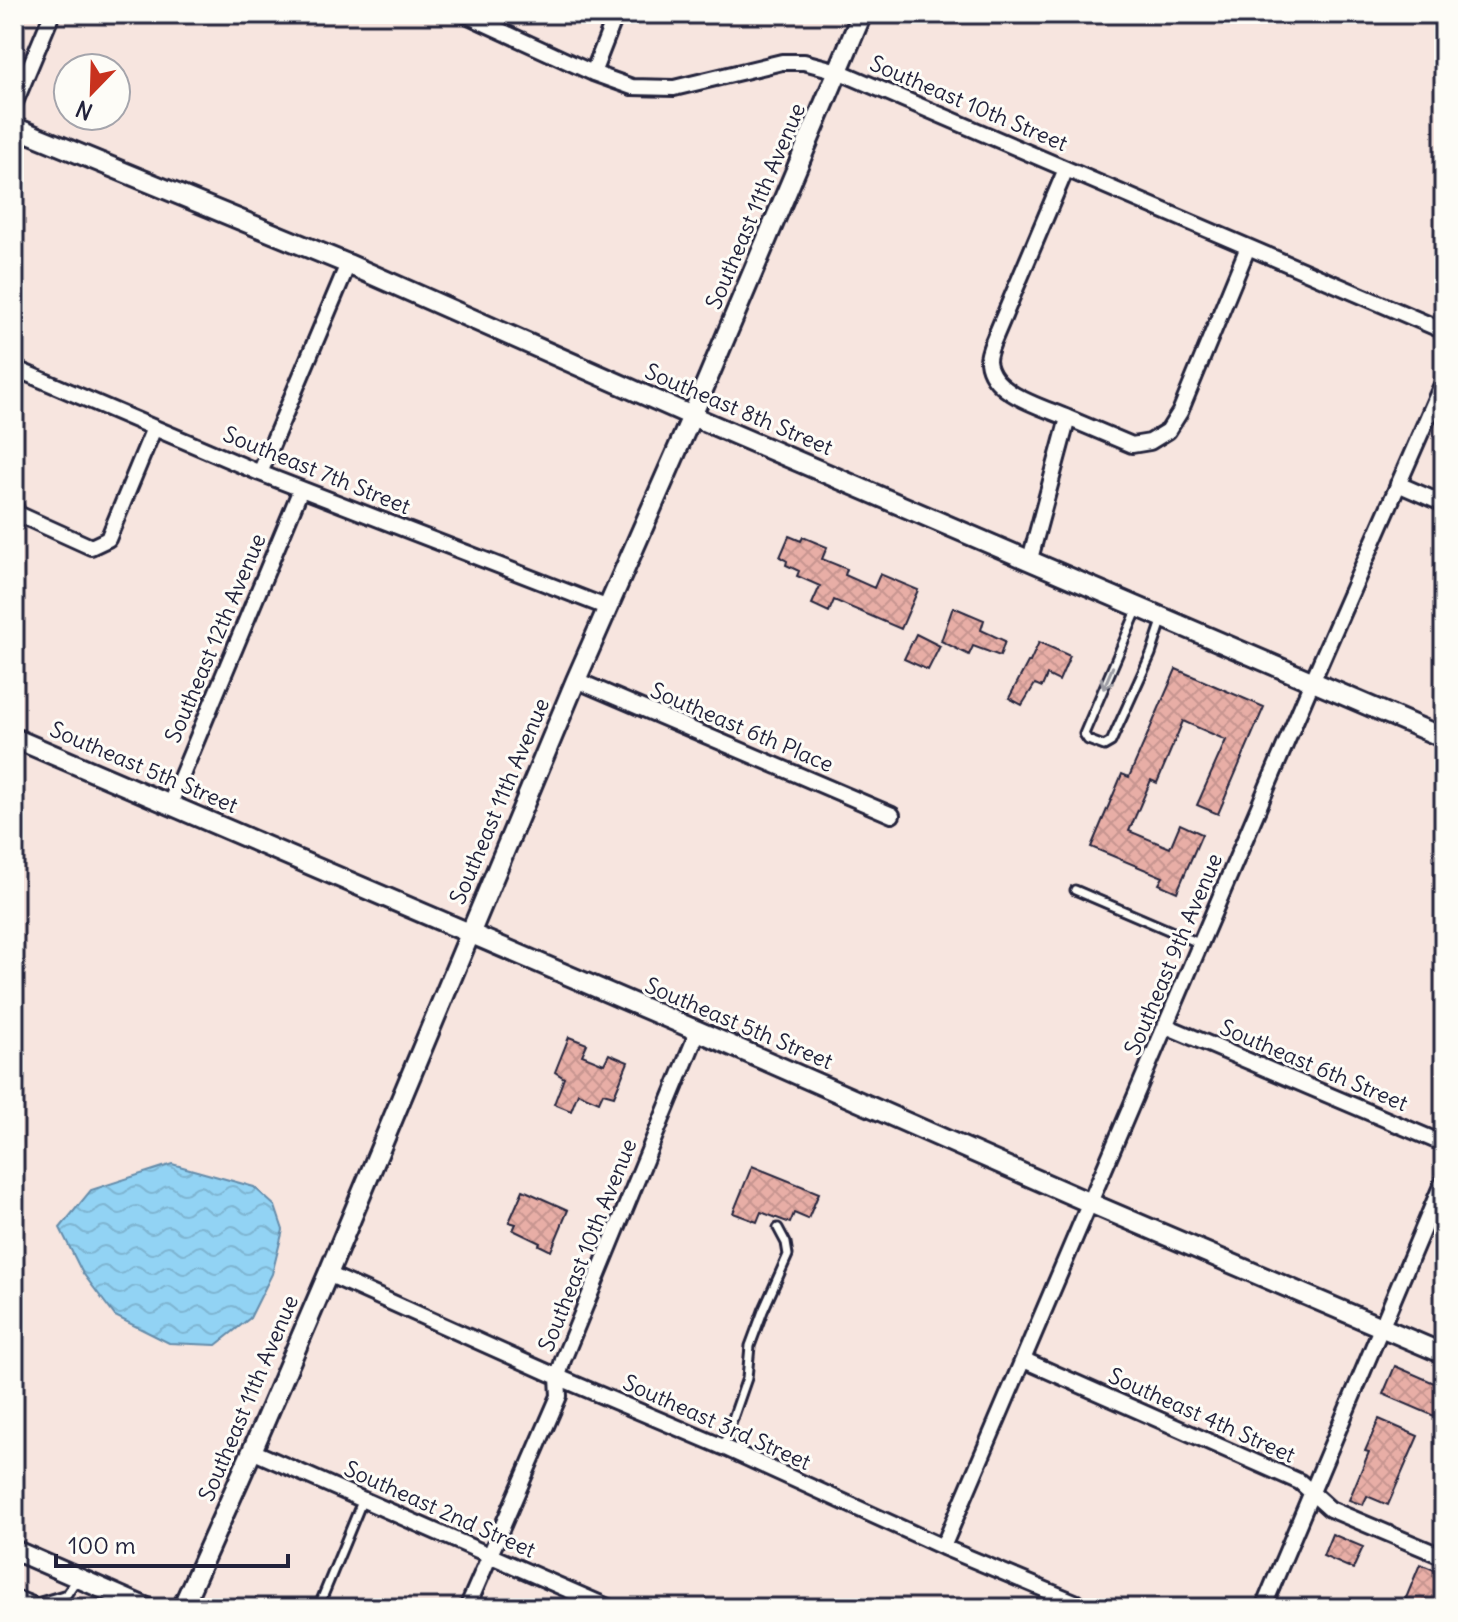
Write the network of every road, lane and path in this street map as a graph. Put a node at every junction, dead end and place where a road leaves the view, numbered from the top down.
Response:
1 (52, 14) edge
2 (464, 14) edge
3 (616, 14) edge
4 (862, 14) edge
5 (838, 71) junction
6 (593, 73) junction
7 (14, 105) edge
8 (14, 127) edge
9 (1066, 169) junction
10 (1248, 247) junction
11 (348, 264) junction
12 (1444, 331) edge
13 (14, 368) edge
14 (1444, 380) edge
15 (692, 416) junction
16 (1068, 418) junction
17 (154, 428) junction
18 (260, 473) junction
19 (1398, 484) junction
20 (301, 489) junction
21 (1444, 504) edge
22 (14, 505) edge
23 (1030, 559) junction
24 (1139, 606) junction
25 (606, 607) junction
26 (1164, 617) junction
27 (576, 680) junction
28 (1312, 682) junction
29 (14, 738) edge
30 (1444, 738) edge
31 (170, 804) junction
32 (892, 815) dead end
33 (1075, 890) dead end
34 (469, 934) junction
35 (1201, 944) junction
36 (1166, 1026) junction
37 (698, 1031) junction
38 (1444, 1144) edge
39 (1444, 1179) edge
40 (1090, 1203) junction
41 (778, 1228) dead end
42 (328, 1274) junction
43 (1382, 1327) junction
44 (1444, 1354) edge
45 (1024, 1360) junction
46 (558, 1377) junction
47 (723, 1447) junction
48 (252, 1451) junction
49 (1312, 1493) junction
50 (363, 1499) junction
51 (943, 1547) junction
52 (14, 1550) edge
53 (489, 1554) junction
54 (1444, 1557) edge
55 (78, 1578) junction
56 (14, 1594) edge
57 (1056, 1602) edge
58 (147, 1608) edge
59 (182, 1608) edge
60 (318, 1608) edge
61 (467, 1608) edge
62 (610, 1608) edge
63 (1089, 1608) edge
64 (1263, 1608) edge

1 - 7 street
2 - 6 street, Southeast 10th Street
3 - 6 street
4 - 5 street, Southeast 11th Avenue
5 - 6 street, Southeast 10th Street
5 - 9 street, Southeast 10th Street
5 - 15 street, Southeast 11th Avenue
8 - 11 street, Southeast 8th Street
9 - 10 street, Southeast 10th Street
9 - 16 street
10 - 12 street, Southeast 10th Street
10 - 16 street
11 - 15 street, Southeast 8th Street
11 - 18 street
13 - 17 street, Southeast 7th Street
14 - 19 street, Southeast 9th Avenue
15 - 23 street, Southeast 8th Street
15 - 25 street, Southeast 11th Avenue
16 - 23 street
17 - 18 street, Southeast 7th Street
17 - 22 street
18 - 20 street, Southeast 7th Street
19 - 21 street
19 - 28 street, Southeast 9th Avenue
20 - 25 street, Southeast 7th Street
20 - 31 street, Southeast 12th Avenue
23 - 24 street, Southeast 8th Street
24 - 26 street, Southeast 8th Street
24 -> 26 lane
25 - 27 street, Southeast 11th Avenue
26 - 28 street, Southeast 8th Street
27 - 32 street, Southeast 6th Place
27 - 34 street, Southeast 11th Avenue
28 - 30 street, Southeast 8th Street
28 - 35 street, Southeast 9th Avenue
29 - 31 street, Southeast 5th Street
31 - 34 street, Southeast 5th Street
33 - 35 lane
34 - 37 street, Southeast 5th Street
34 - 42 street, Southeast 11th Avenue
35 - 36 street, Southeast 9th Avenue
36 - 38 street, Southeast 6th Street
36 - 40 street, Southeast 9th Avenue
37 - 40 street, Southeast 5th Street
37 - 46 street, Southeast 10th Avenue
39 - 43 street
40 - 43 street, Southeast 5th Street
40 - 45 street, Southeast 9th Avenue
41 - 47 lane
42 - 46 street, Southeast 3rd Street
42 - 48 street, Southeast 11th Avenue
43 - 44 street, Southeast 5th Street
43 - 49 street
45 - 49 street, Southeast 4th Street
45 - 51 street, Southeast 9th Avenue
46 - 47 street, Southeast 3rd Street
46 - 53 street, Southeast 10th Avenue
47 - 51 street, Southeast 3rd Street
48 - 50 street, Southeast 2nd Street
48 - 59 street, Southeast 11th Avenue
49 - 54 street, Southeast 4th Street
49 - 64 street
50 - 53 street, Southeast 2nd Street
50 - 60 lane
51 - 57 street, Southeast 3rd Street
52 - 55 street
53 - 61 street, Southeast 10th Avenue
53 - 62 street, Southeast 2nd Street
55 - 56 lane
55 - 58 street
57 - 63 street, Southeast 3rd Street

